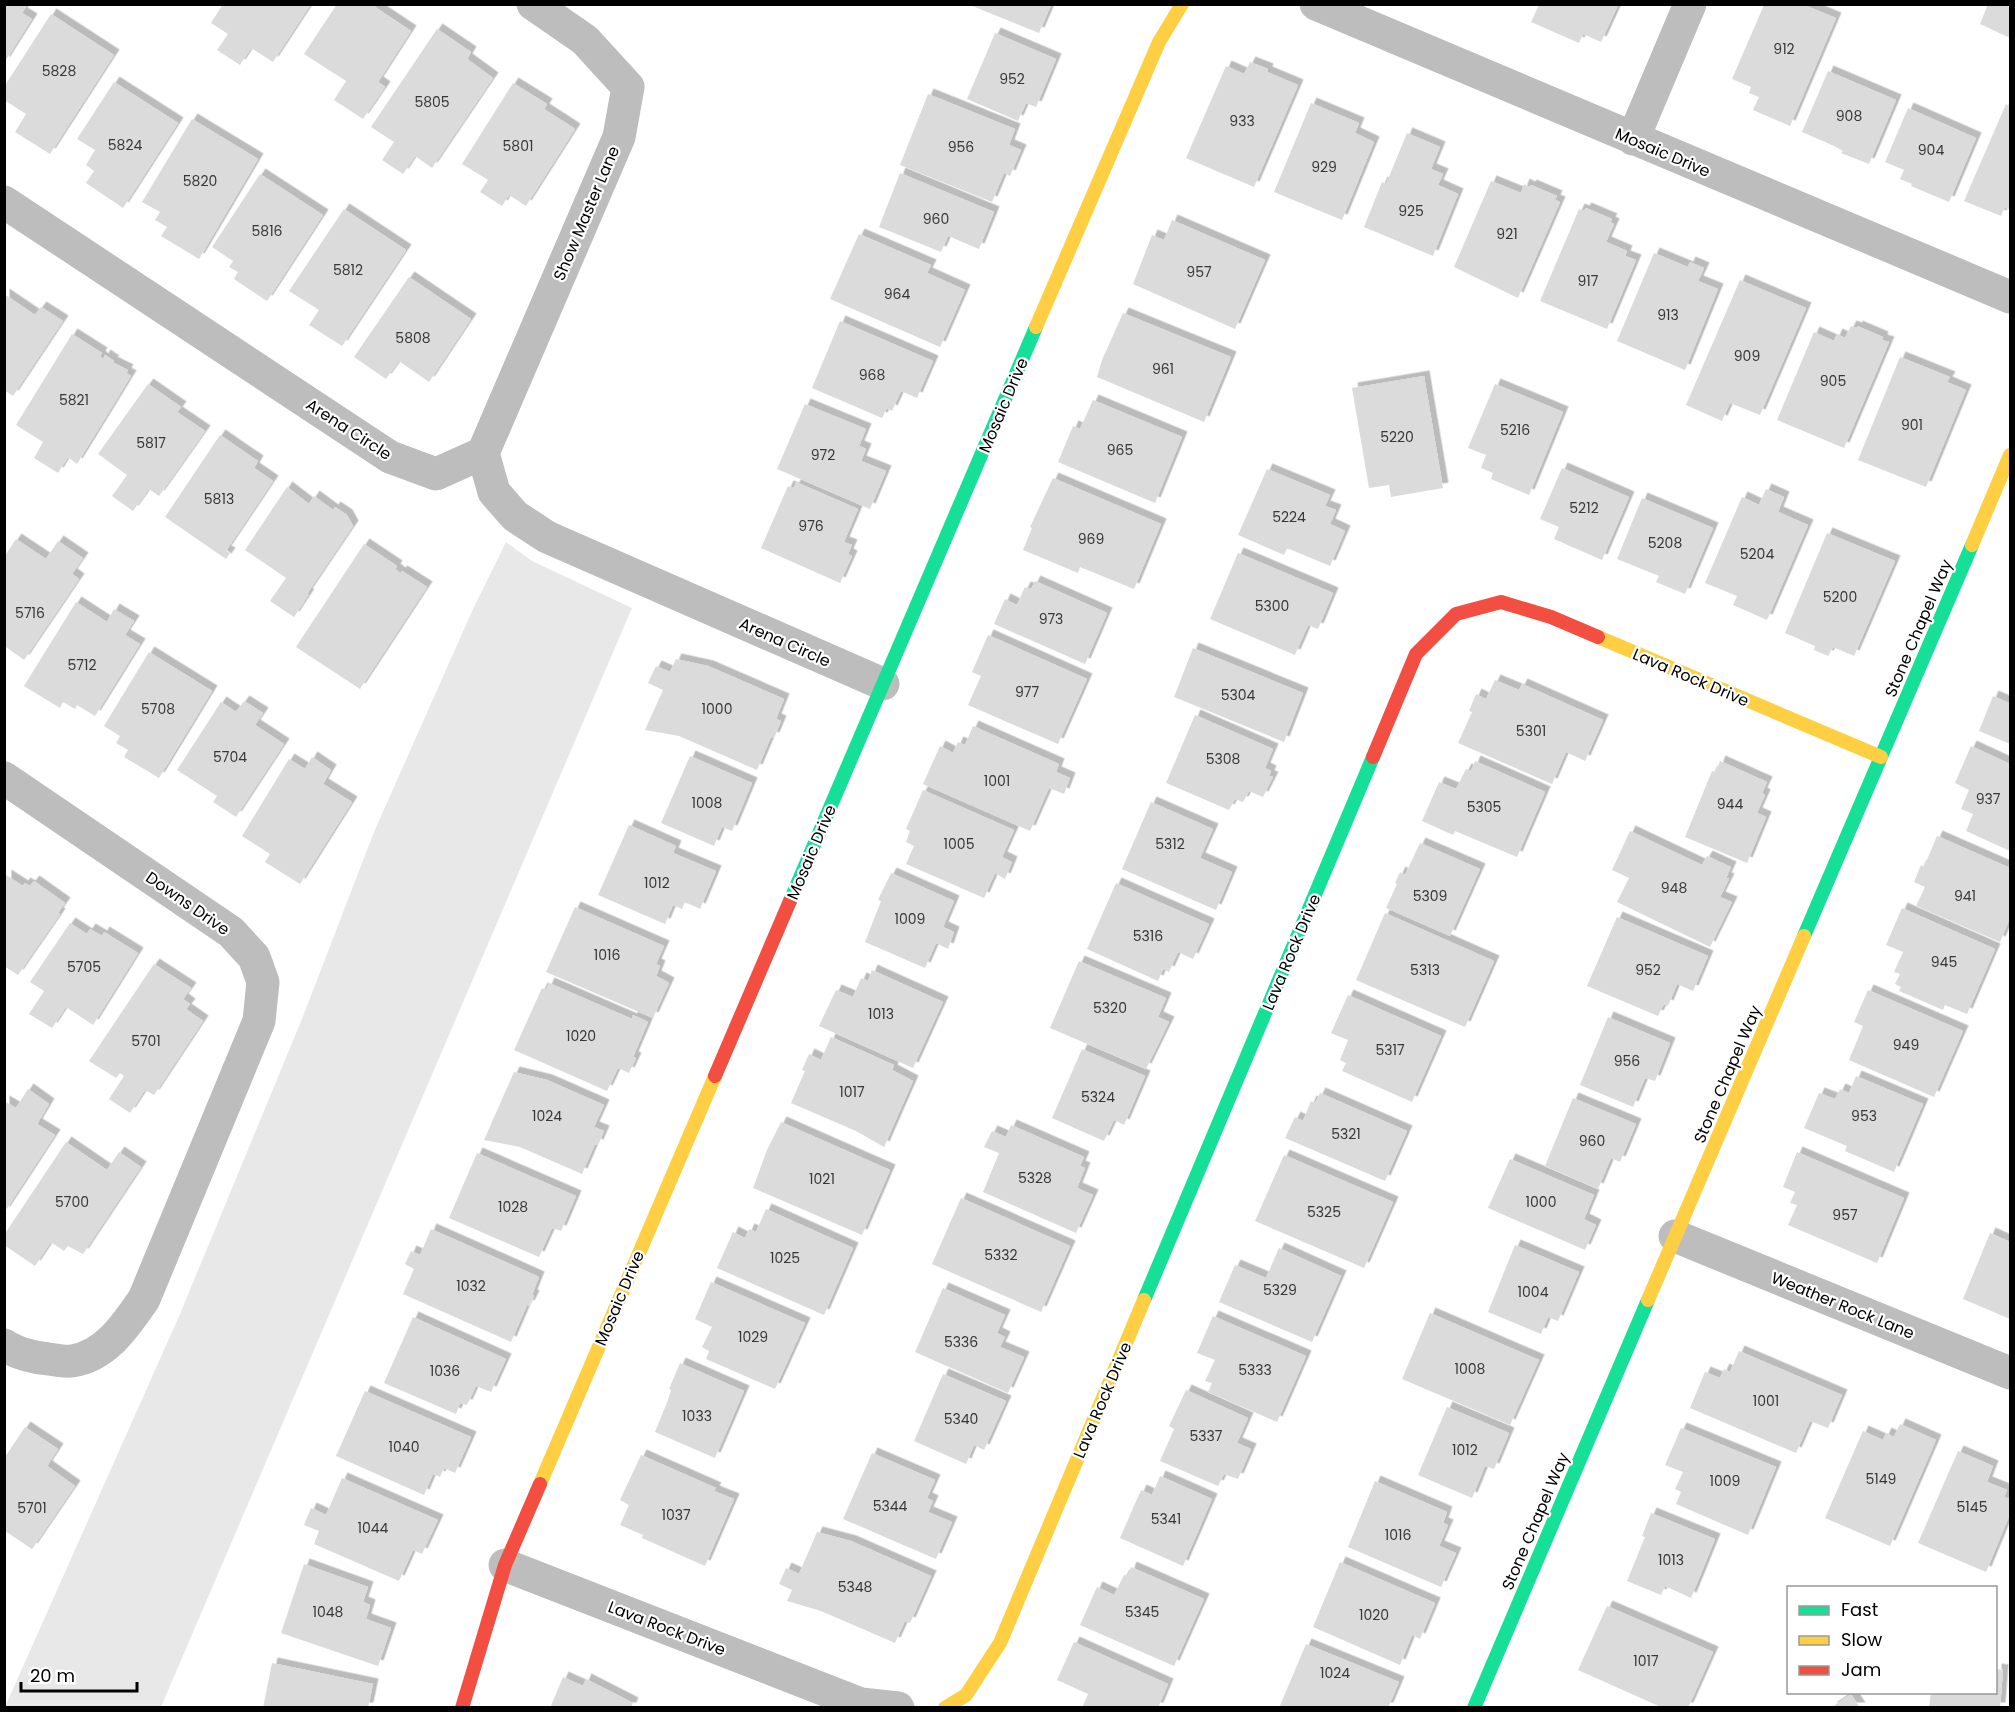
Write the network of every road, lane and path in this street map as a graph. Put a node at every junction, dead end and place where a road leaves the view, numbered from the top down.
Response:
1 (533, 4) edge
2 (1182, 4) edge
3 (1316, 4) edge
4 (1690, 4) edge
5 (1633, 140) junction
6 (4, 202) edge
7 (2010, 297) edge
8 (483, 453) junction
9 (2010, 454) edge
10 (882, 684) junction
11 (1881, 757) junction
12 (4, 778) edge
13 (1675, 1236) junction
14 (4, 1345) edge
15 (2010, 1373) edge
16 (505, 1564) junction
17 (462, 1707) edge
18 (898, 1707) edge
19 (945, 1707) edge
20 (1474, 1707) edge

1 - 8 street, Show Master Lane
2 - 10 street, Mosaic Drive
3 - 5 street, Mosaic Drive
4 - 5 street
5 - 7 street, Mosaic Drive
6 - 8 street, Arena Circle
8 - 10 street, Arena Circle
9 - 11 street, Stone Chapel Way
10 - 16 street, Mosaic Drive
11 - 13 street, Stone Chapel Way
11 - 19 street, Lava Rock Drive
12 - 14 street, Downs Drive
13 - 15 street, Weather Rock Lane
13 - 20 street, Stone Chapel Way
16 - 17 street, Mosaic Drive
16 - 18 street, Lava Rock Drive

